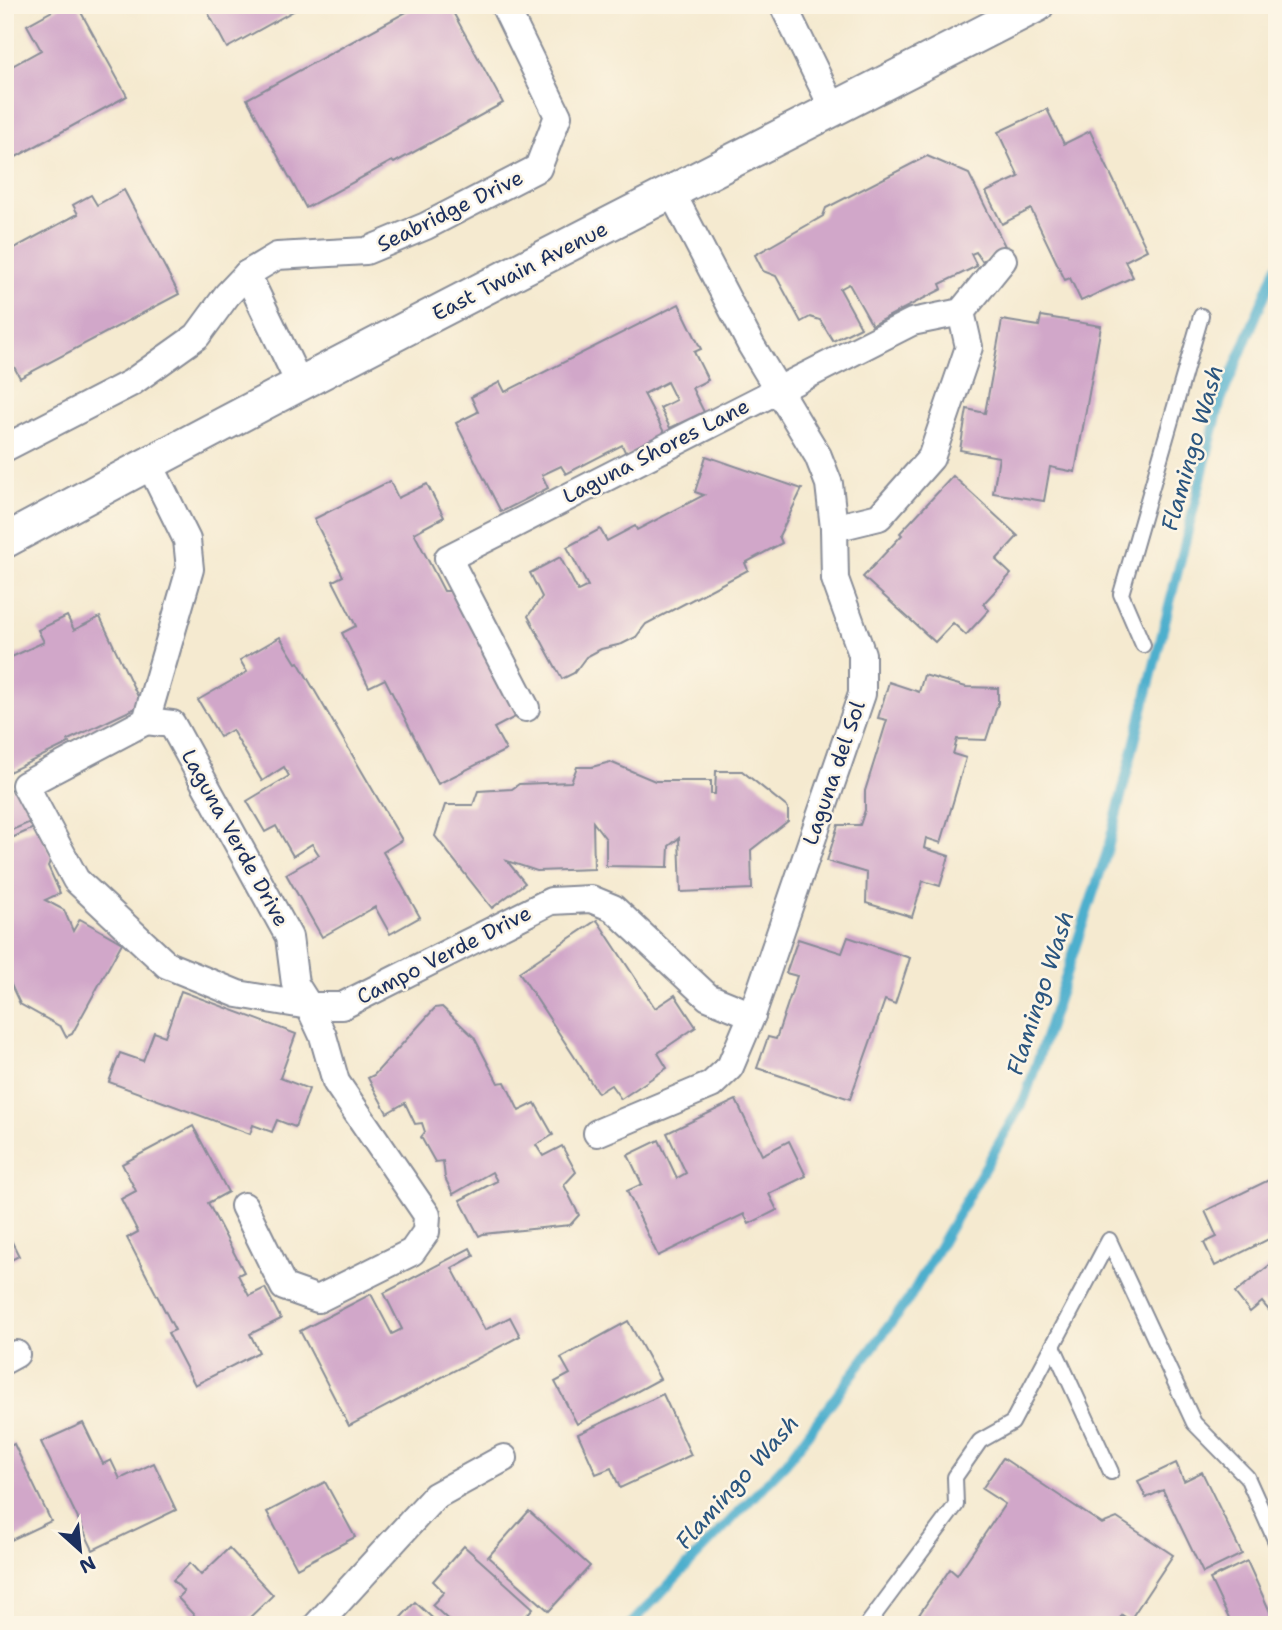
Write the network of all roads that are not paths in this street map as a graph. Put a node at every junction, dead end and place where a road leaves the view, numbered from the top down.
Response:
1 (504, 5) edge
2 (783, 5) edge
3 (1037, 5) edge
4 (834, 110) junction
5 (672, 193) junction
6 (1003, 260) dead end
7 (247, 274) junction
8 (961, 312) junction
9 (1201, 316) dead end
10 (300, 384) junction
11 (777, 389) junction
12 (5, 448) edge
13 (149, 463) junction
14 (834, 528) junction
15 (5, 541) edge
16 (1143, 645) dead end
17 (526, 708) dead end
18 (146, 721) junction
19 (309, 1006) junction
20 (752, 1015) junction
21 (597, 1133) dead end
22 (244, 1206) dead end
23 (1053, 1346) junction
24 (504, 1458) dead end
25 (1111, 1472) dead end
26 (1277, 1544) edge
27 (317, 1625) edge
28 (867, 1625) edge

1 - 7 street, Seabridge Drive
2 - 4 street
3 - 4 street, East Twain Avenue
4 - 5 street, East Twain Avenue
5 - 10 street, East Twain Avenue
5 - 11 street, Laguna del Sol
6 - 8 street
7 - 10 street
7 - 12 street, Seabridge Drive
8 - 11 street, Laguna Shores Lane
8 - 14 street
9 - 16 lane
10 - 13 street, East Twain Avenue
11 - 14 street, Laguna del Sol
11 - 17 street, Laguna Shores Lane
13 - 15 street, East Twain Avenue
13 - 18 street
14 - 20 street, Laguna del Sol
18 - 19 street, Laguna Verde Drive
18 - 19 street, Campo Verde Drive
19 - 20 street, Campo Verde Drive
19 - 22 street, Laguna Verde Drive
20 - 21 street, Laguna del Sol
23 - 25 lane
23 - 26 lane
23 - 28 lane
24 - 27 street

